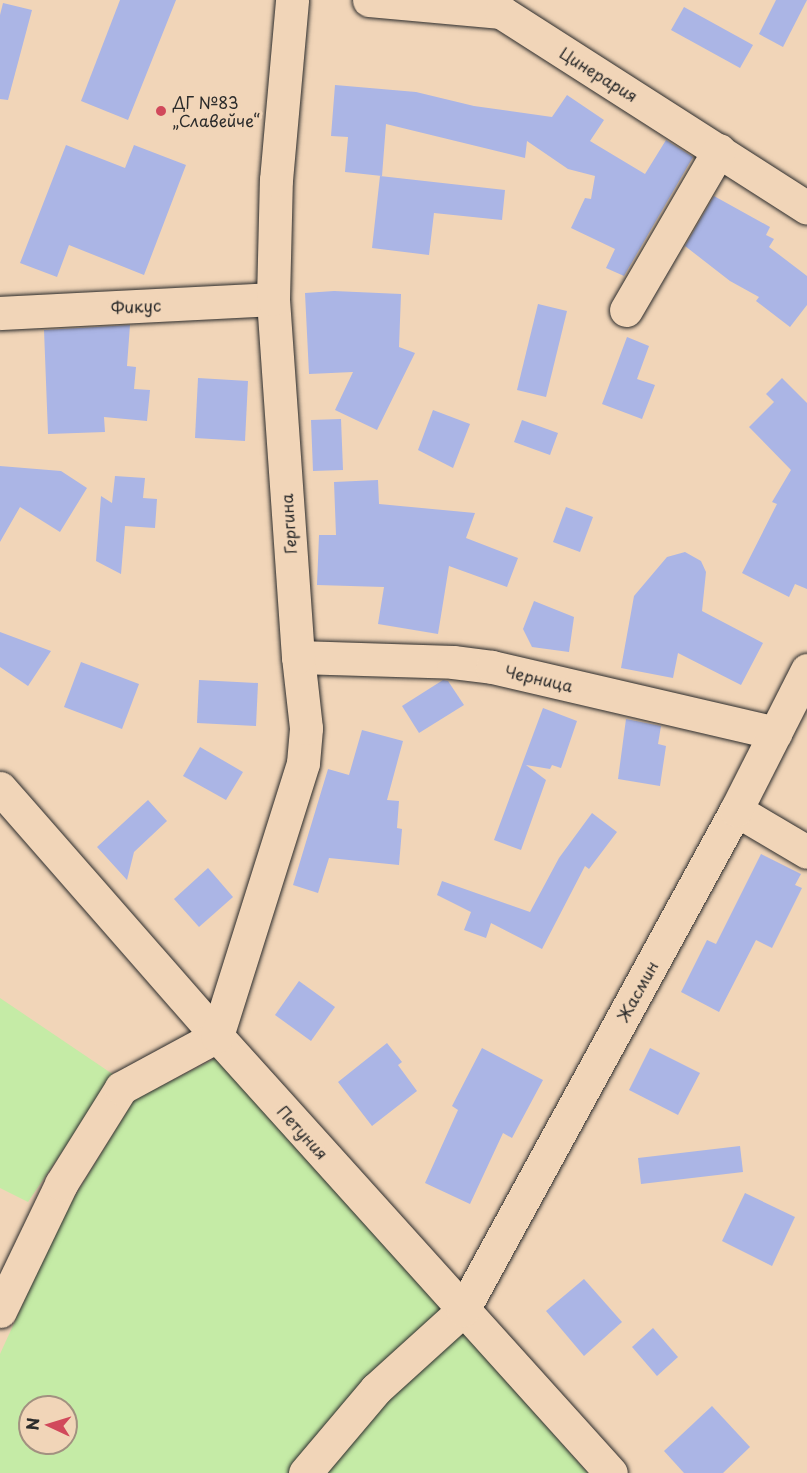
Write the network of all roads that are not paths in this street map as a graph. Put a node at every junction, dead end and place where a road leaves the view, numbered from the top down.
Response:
1 (292, 0) edge
2 (369, 0) edge
3 (502, 6) edge
4 (719, 150) junction
5 (807, 208) edge
6 (273, 299) junction
7 (626, 310) dead end
8 (0, 314) edge
9 (298, 657) junction
10 (807, 670) edge
11 (775, 733) junction
12 (0, 788) edge
13 (736, 810) junction
14 (807, 852) edge
15 (217, 1036) junction
16 (463, 1310) junction
17 (0, 1311) edge
18 (305, 1473) edge
19 (610, 1473) edge

1 - 6 street, Гергина
2 - 3 street, Цинерария
3 - 4 street, Цинерария
4 - 5 street, Цинерария
4 - 7 street
6 - 8 street, Фикус
6 - 9 street, Гергина
9 - 11 street, Черница
9 - 15 street, Гергина
10 - 11 street, Жасмин
11 - 13 street, Жасмин
12 - 15 street, Петуния
13 - 14 street
13 - 16 street, Жасмин
15 - 16 street, Петуния
15 - 17 street
16 - 18 street, Жасмин
16 - 19 street, Петуния

